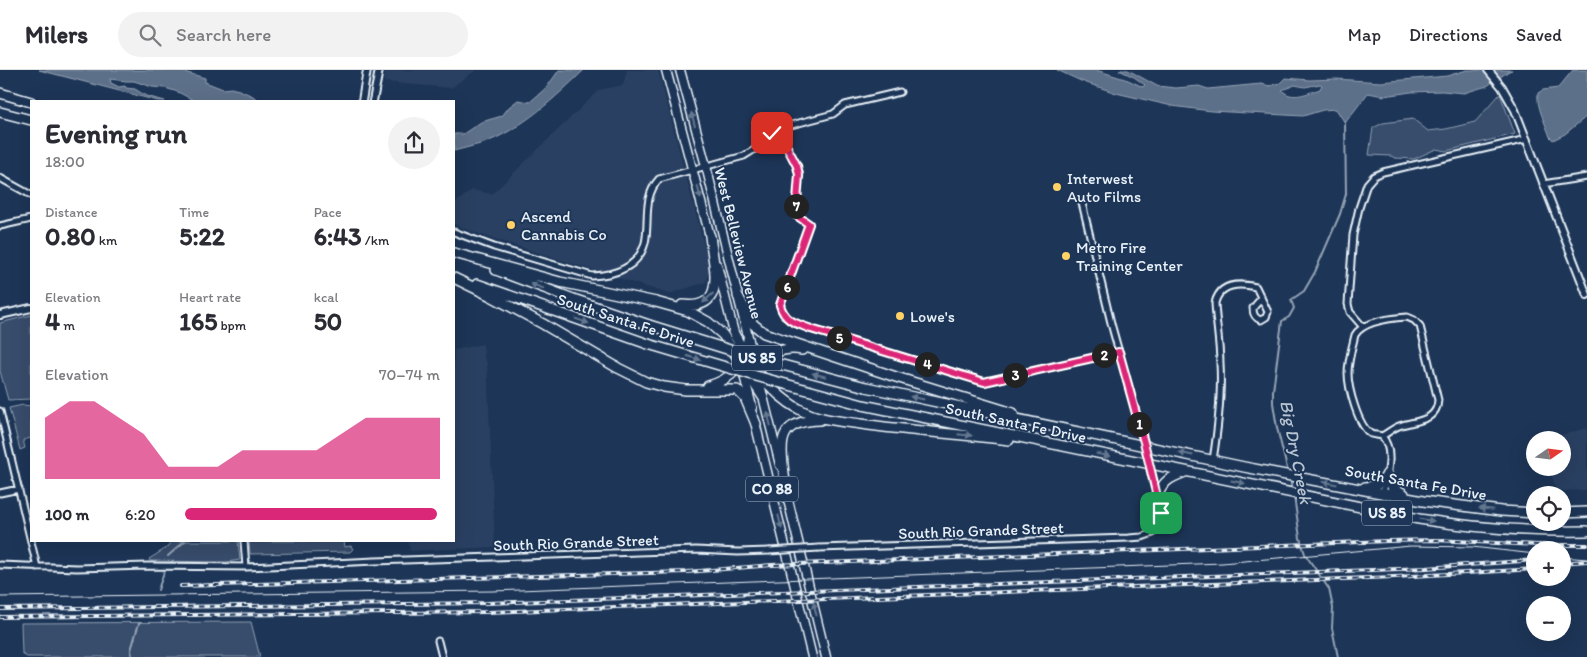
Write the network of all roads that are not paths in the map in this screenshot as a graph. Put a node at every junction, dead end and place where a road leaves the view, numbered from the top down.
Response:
1 (367, 70) edge
2 (379, 70) edge
3 (666, 70) edge
4 (680, 70) edge
5 (1488, 70) edge
6 (900, 92) dead end
7 (0, 93) edge
8 (362, 100) edge
9 (373, 100) edge
10 (30, 102) edge
11 (0, 112) edge
12 (30, 120) edge
13 (778, 130) junction
14 (1526, 139) junction
15 (706, 166) junction
16 (694, 170) junction
17 (1587, 177) edge
18 (0, 178) edge
19 (1543, 184) junction
20 (30, 194) edge
21 (1082, 203) dead end
22 (30, 219) edge
23 (0, 226) edge
24 (455, 232) edge
25 (710, 236) junction
26 (455, 254) edge
27 (455, 254) edge
28 (455, 277) edge
29 (455, 278) edge
30 (1587, 295) edge
31 (738, 296) junction
32 (1261, 296) dead end
33 (656, 302) junction
34 (30, 308) edge
35 (0, 315) edge
36 (1363, 327) junction
37 (733, 332) joint
38 (748, 339) junction
39 (1119, 352) junction
40 (827, 355) junction
41 (744, 358) junction
42 (753, 371) junction
43 (634, 376) junction
44 (747, 385) junction
45 (764, 397) joint
46 (0, 411) edge
47 (832, 420) junction
48 (756, 424) junction
49 (1068, 429) junction
50 (1382, 436) junction
51 (1056, 446) junction
52 (1145, 446) junction
53 (1213, 460) junction
54 (1150, 464) junction
55 (1186, 472) junction
56 (1387, 474) junction
57 (784, 484) junction
58 (1355, 488) junction
59 (19, 489) junction
60 (0, 493) edge
61 (1383, 494) junction
62 (1157, 496) junction
63 (1423, 501) junction
64 (1526, 512) edge
65 (1587, 512) edge
66 (1571, 513) edge
67 (1587, 531) edge
68 (30, 537) edge
69 (31, 542) edge
70 (244, 542) edge
71 (0, 565) edge
72 (37, 567) junction
73 (246, 567) junction
74 (438, 642) dead end
75 (442, 657) edge
76 (812, 657) edge
77 (826, 657) edge

1 - 8 street
2 - 9 street
3 - 16 main road, West Belleview Avenue
15 -> 4 main road, West Belleview Avenue
5 - 14 street
6 - 13 street
7 - 10 highway
11 - 12 highway
13 - 15 street
13 - 39 street
14 - 19 street
14 - 36 street
15 - 16 street
15 - 31 main road, West Belleview Avenue
16 - 24 street
16 -> 25 main road, West Belleview Avenue
17 - 19 street
18 - 20 street
19 - 30 street
21 - 39 street
22 - 23 street
25 -> 33 highway
25 - 37 main road, West Belleview Avenue
26 - 33 highway
49 -> 27 highway, South Santa Fe Drive / US 85, bridge
28 -> 51 highway, South Santa Fe Drive / US 85, bridge
29 - 43 highway
31 - 38 main road, West Belleview Avenue
31 - 40 highway
32 - 53 street
33 - 41 highway
34 - 35 street
36 - 50 street
36 - 50 street
37 - 41 highway
38 - 41 highway
38 - 42 main road, West Belleview Avenue
39 - 52 street
40 - 42 highway
40 - 49 highway
41 - 42 highway
41 - 43 highway
41 - 44 main road, CO 88
42 - 44 highway
42 - 45 highway
42 - 47 highway
43 - 48 highway
44 - 48 main road, CO 88
57 -> 45 main road, CO 88
46 - 59 street
47 -> 51 highway
47 - 57 highway
48 -> 76 main road, CO 88
49 - 52 highway, South Santa Fe Drive / US 85
50 - 56 street
51 -> 54 highway, South Santa Fe Drive / US 85
53 -> 52 highway, South Santa Fe Drive / US 85
52 - 54 street
58 -> 53 highway, South Santa Fe Drive / US 85
54 - 55 highway, South Santa Fe Drive / US 85
54 - 62 street
55 - 62 highway
55 -> 67 highway, South Santa Fe Drive / US 85
56 - 58 highway
56 - 61 street
56 - 63 highway
77 -> 57 main road, CO 88
58 - 61 highway, South Santa Fe Drive / US 85
59 - 60 street
59 - 68 street
61 - 63 highway, South Santa Fe Drive / US 85
62 - 73 street, South Rio Grande Street, bridge
64 -> 63 highway, South Santa Fe Drive / US 85
65 - 66 highway
69 - 72 street
70 - 73 street
71 - 72 street, South Rio Grande Street
72 - 73 street, South Rio Grande Street
74 - 75 street

